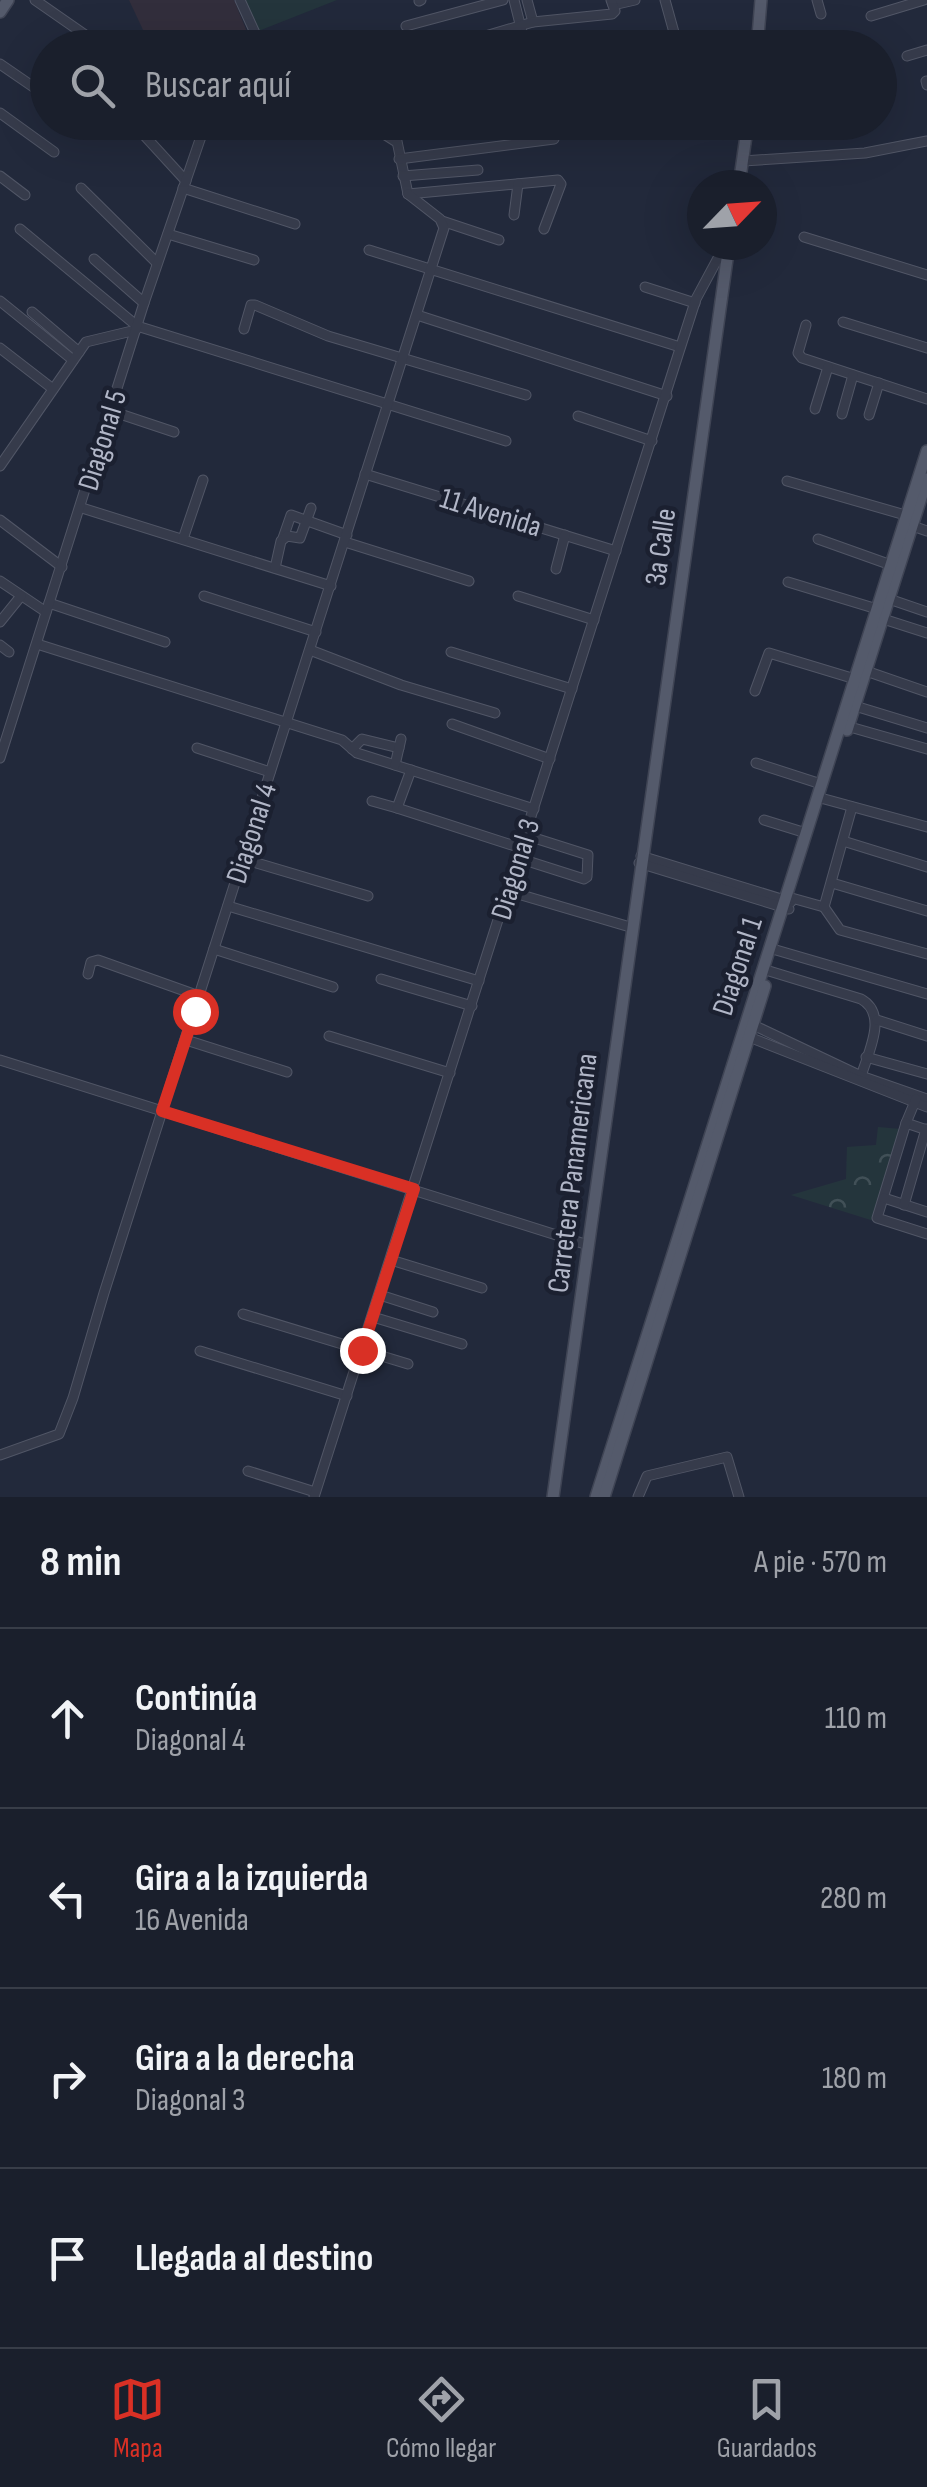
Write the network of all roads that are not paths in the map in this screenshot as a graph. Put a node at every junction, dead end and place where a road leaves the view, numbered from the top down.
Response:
1 (35, 0) edge
2 (240, 0) edge
3 (503, 0) edge
4 (514, 0) edge
5 (526, 0) edge
6 (636, 0) edge
7 (665, 0) edge
8 (761, 0) edge
9 (816, 0) edge
10 (924, 0) edge
11 (612, 2) edge
12 (821, 14) dead end
13 (871, 16) dead end
14 (533, 22) junction
15 (520, 25) junction
16 (406, 26) dead end
17 (79, 30) edge
18 (253, 30) edge
19 (504, 30) edge
20 (521, 30) edge
21 (673, 30) edge
22 (758, 30) edge
23 (927, 50) edge
24 (907, 56) dead end
25 (0, 64) edge
26 (30, 85) edge
27 (0, 113) edge
28 (30, 135) edge
29 (37, 140) edge
30 (147, 140) edge
31 (199, 140) edge
32 (392, 140) edge
33 (547, 140) edge
34 (746, 140) edge
35 (927, 140) edge
36 (395, 142) joint
37 (54, 152) dead end
38 (399, 160) junction
39 (743, 162) junction
40 (478, 170) dead end
41 (742, 170) edge
42 (0, 176) edge
43 (402, 176) junction
44 (518, 184) junction
45 (185, 185) junction
46 (81, 188) dead end
47 (408, 194) junction
48 (25, 195) dead end
49 (514, 215) dead end
50 (294, 224) dead end
51 (443, 224) junction
52 (20, 229) dead end
53 (544, 229) dead end
54 (168, 234) junction
55 (804, 237) dead end
56 (499, 240) dead end
57 (368, 250) dead end
58 (94, 259) dead end
59 (254, 260) dead end
60 (719, 260) edge
61 (725, 260) edge
62 (158, 263) junction
63 (431, 270) junction
64 (927, 276) edge
65 (645, 287) dead end
66 (0, 301) edge
67 (144, 303) junction
68 (695, 303) junction
69 (32, 312) dead end
70 (417, 316) junction
71 (842, 322) dead end
72 (806, 324) dead end
73 (137, 328) junction
74 (244, 328) dead end
75 (680, 347) junction
76 (0, 348) edge
77 (927, 348) edge
78 (76, 356) junction
79 (402, 359) junction
80 (828, 367) junction
81 (853, 375) junction
82 (878, 383) junction
83 (54, 389) junction
84 (526, 396) dead end
85 (667, 396) junction
86 (927, 399) edge
87 (387, 406) junction
88 (814, 409) dead end
89 (111, 411) junction
90 (842, 414) dead end
91 (868, 415) dead end
92 (578, 416) dead end
93 (174, 432) dead end
94 (652, 440) junction
95 (506, 441) dead end
96 (927, 451) edge
97 (0, 466) edge
98 (365, 474) junction
99 (203, 480) dead end
100 (787, 481) dead end
101 (927, 482) edge
102 (82, 508) junction
103 (311, 508) dead end
104 (0, 520) edge
105 (910, 520) junction
106 (306, 521) junction
107 (927, 531) edge
108 (565, 535) junction
109 (283, 538) junction
110 (346, 538) junction
111 (818, 539) dead end
112 (183, 540) junction
113 (616, 552) junction
114 (891, 564) junction
115 (62, 568) junction
116 (274, 568) junction
117 (556, 569) dead end
118 (0, 581) edge
119 (469, 581) dead end
120 (788, 582) dead end
121 (331, 586) junction
122 (21, 596) junction
123 (204, 596) dead end
124 (518, 596) dead end
125 (889, 599) junction
126 (48, 608) junction
127 (927, 612) edge
128 (878, 614) junction
129 (594, 620) junction
130 (0, 622) edge
131 (316, 632) junction
132 (927, 632) edge
133 (164, 642) dead end
134 (37, 644) junction
135 (0, 645) edge
136 (310, 650) junction
137 (9, 652) dead end
138 (451, 652) dead end
139 (866, 671) junction
140 (854, 679) junction
141 (572, 689) junction
142 (755, 691) dead end
143 (927, 692) edge
144 (854, 706) junction
145 (495, 712) dead end
146 (286, 723) junction
147 (452, 724) dead end
148 (844, 725) junction
149 (927, 728) edge
150 (197, 748) dead end
151 (352, 749) junction
152 (927, 749) edge
153 (0, 758) edge
154 (550, 758) junction
155 (756, 763) dead end
156 (396, 765) junction
157 (411, 770) junction
158 (270, 772) junction
159 (822, 784) junction
160 (821, 798) junction
161 (372, 802) dead end
162 (852, 807) junction
163 (396, 808) junction
164 (534, 809) junction
165 (764, 820) dead end
166 (927, 827) edge
167 (806, 832) junction
168 (525, 835) junction
169 (844, 842) junction
170 (520, 853) junction
171 (243, 858) junction
172 (640, 859) junction
173 (927, 867) edge
174 (832, 884) junction
175 (508, 892) junction
176 (368, 896) dead end
177 (788, 902) junction
178 (228, 906) junction
179 (824, 907) junction
180 (927, 910) edge
181 (630, 927) junction
182 (214, 949) junction
183 (776, 950) junction
184 (927, 954) edge
185 (769, 971) junction
186 (88, 974) dead end
187 (381, 979) dead end
188 (479, 981) junction
189 (333, 987) dead end
190 (927, 994) edge
191 (200, 996) junction
192 (472, 1006) junction
193 (877, 1020) junction
194 (748, 1030) junction
195 (329, 1036) dead end
196 (927, 1036) edge
197 (186, 1040) junction
198 (866, 1057) junction
199 (0, 1060) edge
200 (287, 1072) dead end
201 (450, 1073) junction
202 (927, 1074) edge
203 (860, 1080) junction
204 (919, 1100) edge
205 (927, 1108) edge
206 (162, 1111) junction
207 (906, 1123) junction
208 (927, 1129) edge
209 (914, 1169) junction
210 (927, 1173) edge
211 (414, 1189) junction
212 (884, 1198) junction
213 (904, 1204) junction
214 (927, 1212) edge
215 (927, 1234) edge
216 (588, 1245) junction
217 (391, 1260) junction
218 (482, 1288) dead end
219 (380, 1295) junction
220 (433, 1312) dead end
221 (243, 1314) dead end
222 (373, 1317) junction
223 (462, 1344) dead end
224 (362, 1350) junction
225 (200, 1351) dead end
226 (408, 1364) dead end
227 (347, 1396) junction
228 (0, 1454) edge
229 (248, 1472) dead end
230 (314, 1494) edge
231 (552, 1497) edge
232 (596, 1497) edge
233 (604, 1497) edge
234 (638, 1497) edge
235 (739, 1497) edge

1 - 17 street
2 - 18 street
3 - 16 street
4 - 15 street
5 - 14 street
6 - 11 street
7 - 21 street
8 - 22 main road
9 - 12 street
10 - 13 street
11 - 14 street
14 - 15 street
15 - 19 street
15 - 20 street
23 - 24 street
25 - 26 street
27 - 28 street
29 - 37 street
30 - 45 street
31 - 45 street, Diagonal 5
32 - 36 street
33 - 38 street
34 - 39 main road
35 - 39 street
36 - 38 street
38 - 43 street
39 - 41 main road
40 - 43 street
42 - 48 street
43 - 47 street
44 - 47 street
44 - 49 street
44 - 53 street
45 - 50 street
45 - 54 street, Diagonal 5
46 - 62 street
47 - 51 street
51 - 56 street
51 - 63 street, Diagonal 4
52 - 73 street
54 - 59 street
54 - 62 street, Diagonal 5
55 - 64 street
57 - 63 street
58 - 67 street
60 - 68 street, Diagonal 3
61 - 172 main road, 3a Calle
62 - 67 street, Diagonal 5
63 - 70 street, Diagonal 4
63 - 75 street
65 - 68 street
66 - 78 street
67 - 73 street, Diagonal 5
68 - 75 street, Diagonal 3
69 - 78 street
70 - 79 street, Diagonal 4
70 - 85 street
71 - 77 street
72 - 80 street
73 - 78 street
73 - 87 street
73 - 89 street, Diagonal 5
74 - 79 street
75 - 85 street, Diagonal 3
76 - 83 street
78 - 83 street
79 - 84 street
79 - 87 street, Diagonal 4
80 - 81 street
80 - 88 street
81 - 82 street
81 - 90 street
82 - 86 street
82 - 91 street
83 - 97 street
85 - 94 street, Diagonal 3
87 - 95 street
87 - 98 street, Diagonal 4
89 - 93 street
89 - 102 street, Diagonal 5
92 - 94 street
94 - 113 street, Diagonal 3
96 - 105 main road, Diagonal 1
98 - 108 street, 11 Avenida
98 - 110 street, Diagonal 4
99 - 112 street
100 - 105 street
101 - 105 main road, Diagonal 1
102 - 112 street
102 - 115 street, Diagonal 5
103 - 106 street
104 - 115 street
105 - 107 street
105 - 114 main road, Diagonal 1
105 - 125 main road, Diagonal 1
106 - 109 street
106 - 109 street
106 - 110 street
108 - 113 street, 11 Avenida
108 - 117 street
109 - 116 street
110 - 119 street
110 - 121 street, Diagonal 4
111 - 114 street
112 - 116 street
113 - 129 street, Diagonal 3
114 - 128 main road, Diagonal 1
115 - 126 street, Diagonal 5
116 - 121 street
118 - 122 street
120 - 128 street
121 - 131 street, Diagonal 4
122 - 126 street
122 - 130 street
123 - 131 street
124 - 129 street
125 - 127 street
125 - 128 main road, Diagonal 1
126 - 133 street
126 - 134 street, Diagonal 5
128 - 132 street
128 - 139 main road, Diagonal 1
128 - 140 main road, Diagonal 1
129 - 141 street, Diagonal 3
131 - 136 street, Diagonal 4
134 - 146 street
134 - 153 street, Diagonal 5
135 - 137 street
136 - 145 street
136 - 146 street, Diagonal 4
138 - 141 street
139 - 143 street
139 - 144 main road, Diagonal 1
140 - 142 street
140 - 148 main road, Diagonal 1
141 - 154 street, Diagonal 3
144 - 148 main road, Diagonal 1
144 - 149 street
146 - 151 street
146 - 158 street, Diagonal 4
147 - 154 street
148 - 152 street
148 - 159 main road, Diagonal 1
148 - 160 main road, Diagonal 1
150 - 158 street
151 - 156 street
151 - 156 street
154 - 164 street, Diagonal 3
155 - 159 street
156 - 157 street
157 - 163 street
157 - 164 street
158 - 171 street, Diagonal 4
159 - 160 main road, Diagonal 1
160 - 162 street
160 - 167 main road, Diagonal 1
160 - 177 main road, Diagonal 1
161 - 163 street
162 - 166 street
162 - 169 street
163 - 170 street
164 - 168 street, Diagonal 3
165 - 167 street
167 - 177 main road, Diagonal 1
168 - 170 street, Diagonal 3
168 - 170 street
169 - 173 street
169 - 174 street
170 - 175 street, Diagonal 3
171 - 176 street
171 - 178 street, Diagonal 4
172 - 177 street
172 - 181 main road, Carretera Panamericana
174 - 179 street
174 - 180 street
175 - 181 street
175 - 188 street, Diagonal 3
177 - 179 street
177 - 183 main road, Diagonal 1
177 - 194 main road, Diagonal 1
178 - 182 street, Diagonal 4
178 - 188 street
179 - 184 street
181 - 216 main road, Carretera Panamericana
182 - 189 street
182 - 191 street, Diagonal 4
183 - 185 main road, Diagonal 1
183 - 190 street
185 - 193 street
185 - 194 main road, Diagonal 1
186 - 191 street
187 - 192 street
188 - 192 street, Diagonal 3
191 - 197 street, Diagonal 4
192 - 201 street, Diagonal 3
193 - 196 street
193 - 198 street
194 - 203 street
194 - 232 main road, Diagonal 1
194 - 233 main road, Diagonal 1
195 - 201 street
197 - 200 street
197 - 206 street, Diagonal 4
198 - 202 street
198 - 203 street
199 - 206 street
201 - 211 street, Diagonal 3
203 - 204 street
204 - 205 street
204 - 207 street
206 - 211 street
206 - 228 street, Diagonal 4
207 - 208 street
207 - 212 street
208 - 209 street
209 - 210 street
209 - 213 street
211 - 216 street
211 - 217 street, Diagonal 3
212 - 213 street
212 - 215 street
213 - 214 street
216 - 231 main road, Carretera Panamericana
217 - 218 street
217 - 219 street, Diagonal 3
219 - 220 street
219 - 222 street, Diagonal 3
221 - 224 street
222 - 223 street
222 - 224 street, Diagonal 3
224 - 226 street
224 - 227 street, Diagonal 3
225 - 227 street
227 - 230 street, Diagonal 3
229 - 230 street
234 - 235 street

